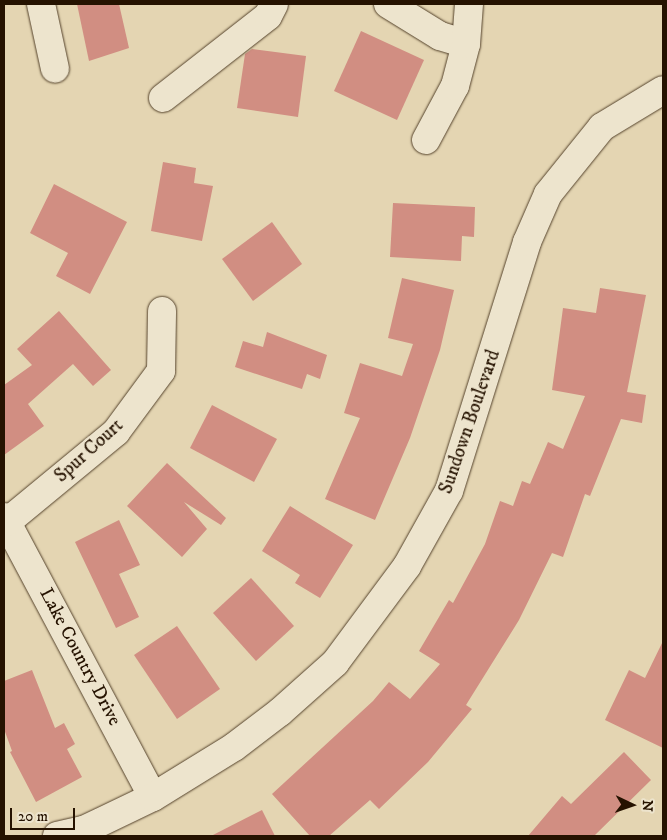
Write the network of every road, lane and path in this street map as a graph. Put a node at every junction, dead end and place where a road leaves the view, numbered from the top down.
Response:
1 (41, 4) edge
2 (274, 4) edge
3 (388, 4) edge
4 (469, 4) edge
5 (466, 44) junction
6 (55, 69) dead end
7 (663, 90) edge
8 (163, 98) dead end
9 (426, 140) dead end
10 (162, 311) dead end
11 (6, 519) edge
12 (153, 797) junction
13 (86, 833) edge
14 (57, 836) edge

1 - 6 street
2 - 8 street
3 - 5 street
4 - 5 street
5 - 9 street
7 - 12 street, Sundown Boulevard
10 - 11 street, Spur Court
11 - 12 street, Lake Country Drive
12 - 13 street, Sundown Boulevard
13 - 14 street, Sundown Boulevard

